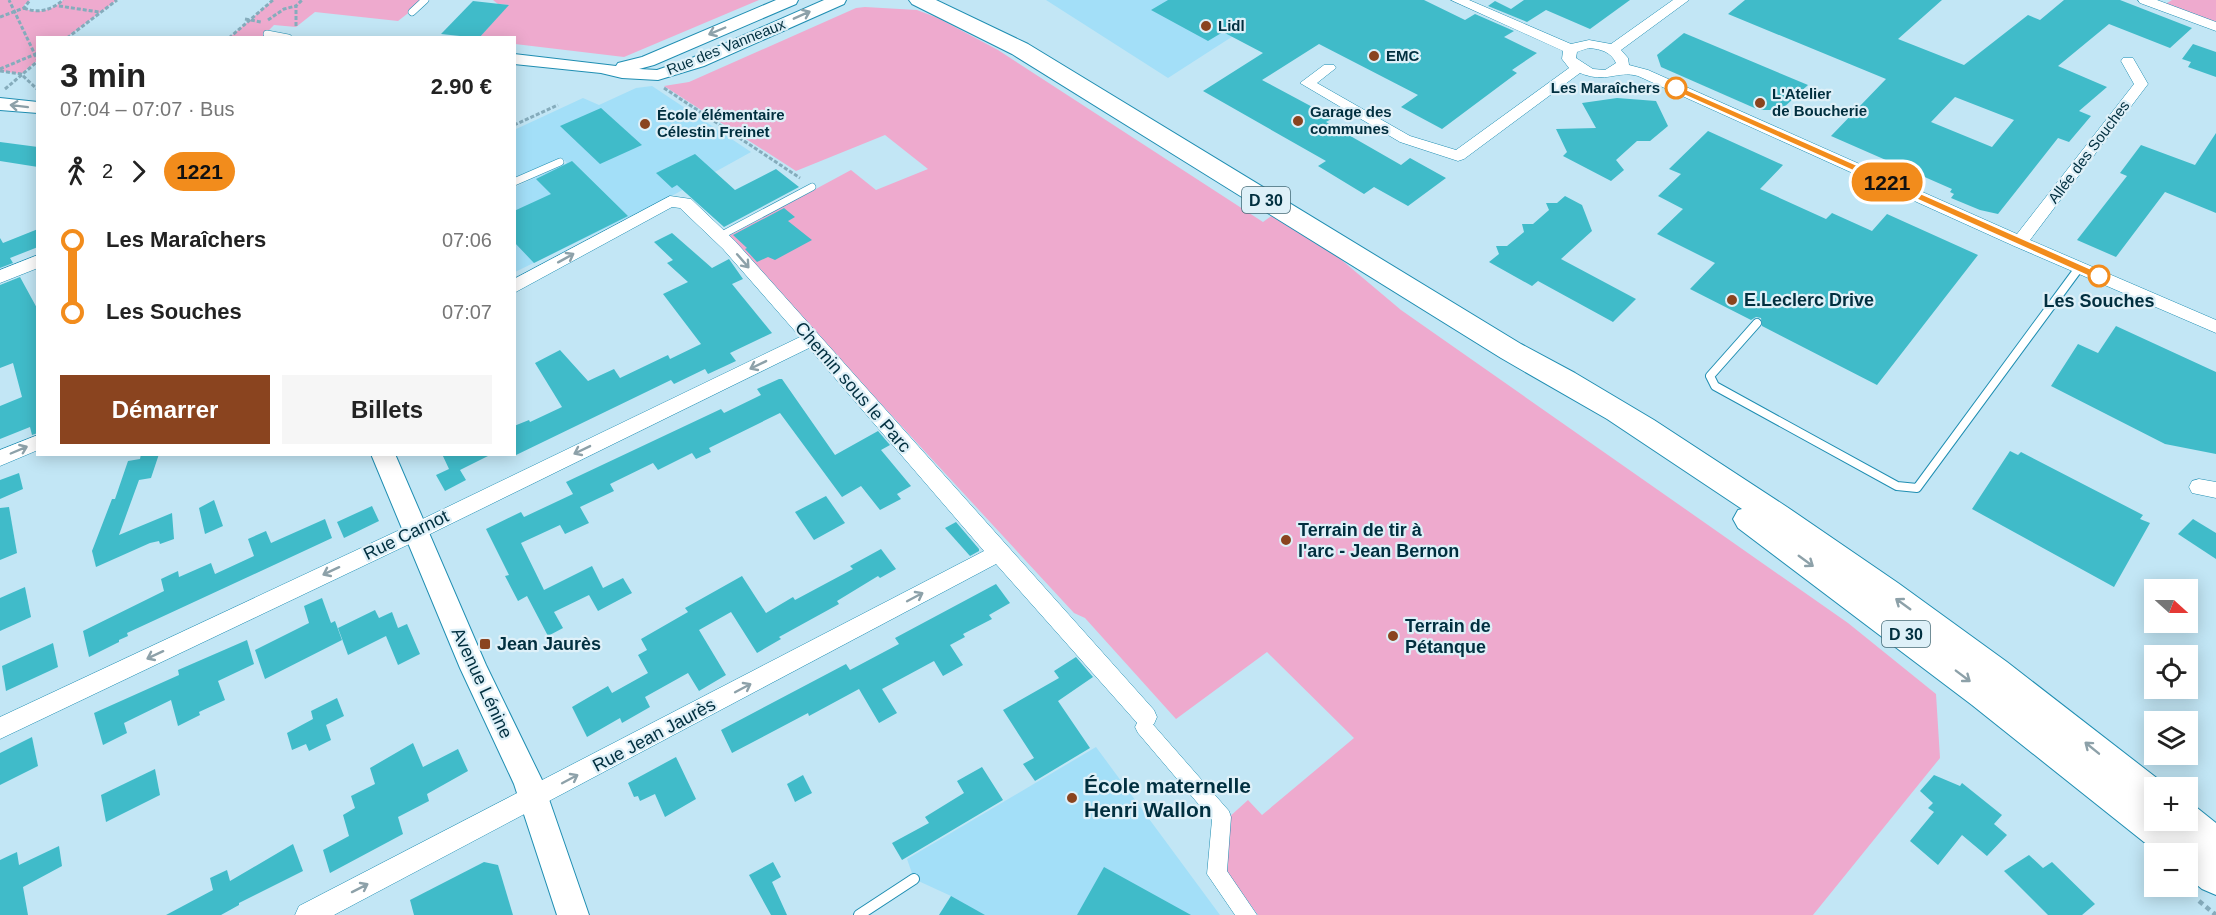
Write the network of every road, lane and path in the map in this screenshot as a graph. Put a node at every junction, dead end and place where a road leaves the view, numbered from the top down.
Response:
1 (9, 0) edge
2 (30, 0) edge
3 (63, 0) edge
4 (117, 0) edge
5 (273, 0) edge
6 (302, 0) edge
7 (425, 0) edge
8 (790, 0) edge
9 (838, 0) edge
10 (919, 0) edge
11 (954, 0) edge
12 (1458, 0) edge
13 (1682, 0) edge
14 (2145, 0) edge
15 (58, 6) junction
16 (296, 6) junction
17 (24, 8) junction
18 (15, 12) junction
19 (412, 12) dead end
20 (99, 13) junction
21 (0, 17) edge
22 (245, 19) dead end
23 (251, 19) junction
24 (265, 23) dead end
25 (296, 27) dead end
26 (2216, 27) edge
27 (267, 34) dead end
28 (70, 36) edge
29 (231, 36) edge
30 (278, 36) edge
31 (1020, 49) junction
32 (1570, 49) junction
33 (1612, 50) junction
34 (36, 53) edge
35 (516, 59) edge
36 (2128, 61) dead end
37 (36, 63) edge
38 (1622, 67) junction
39 (1329, 68) dead end
40 (1578, 68) junction
41 (609, 69) junction
42 (0, 70) edge
43 (21, 74) junction
44 (660, 85) dead end
45 (36, 88) edge
46 (0, 93) edge
47 (0, 104) edge
48 (558, 105) dead end
49 (36, 108) edge
50 (0, 118) edge
51 (36, 122) edge
52 (516, 124) edge
53 (560, 162) dead end
54 (516, 181) edge
55 (812, 187) joint
56 (720, 236) junction
57 (2020, 242) junction
58 (36, 262) edge
59 (2079, 268) junction
60 (0, 276) edge
61 (516, 285) edge
62 (1757, 323) dead end
63 (2216, 327) edge
64 (810, 340) junction
65 (1511, 351) junction
66 (36, 443) edge
67 (384, 456) edge
68 (0, 458) edge
69 (415, 532) junction
70 (999, 553) junction
71 (1145, 722) joint
72 (0, 728) edge
73 (2144, 790) edge
74 (534, 798) junction
75 (2196, 831) edge
76 (2216, 847) edge
77 (2216, 876) edge
78 (914, 879) dead end
79 (308, 915) edge
80 (573, 915) edge
81 (859, 915) edge
82 (1247, 915) edge

1 - 18 path
2 - 17 path
3 - 15 path
4 - 20 path
5 - 23 path
6 - 16 path
7 - 19 lane
8 -> 41 street, Rue des Vanneaux
41 -> 9 street, Rue des Vanneaux
10 - 31 main road, D 30
11 - 31 main road, D 30
12 - 32 street
13 - 33 street
14 - 26 street
15 - 17 path
15 - 20 path
16 - 24 path
16 - 25 path
17 - 18 path
18 - 21 path
18 - 34 path
20 - 28 path
22 - 23 path
23 - 29 path
27 - 30 lane
31 - 65 main road, D 30
32 - 33 street
32 - 40 street
33 - 38 street
34 - 42 path
35 - 41 street, Rue des Vanneaux
36 - 57 street, Allée des Souches
37 - 43 path
38 - 40 street
38 - 57 street
39 - 40 street
42 - 43 path
43 - 45 path
43 - 46 path
44 - 55 path
49 -> 47 street
48 - 52 path
50 - 51 street
53 - 54 lane
55 - 56 lane
61 -> 56 street, Chemin sous le Parc
56 -> 64 street, Chemin sous le Parc
57 - 59 street
58 - 60 street
59 - 62 lane
59 - 63 street
64 -> 69 street, Rue Carnot
64 - 70 street, Chemin sous le Parc
73 -> 65 main road, D 30
65 -> 77 main road, D 30
68 -> 66 street
67 - 69 street, Avenue Lénine
69 -> 72 street, Rue Carnot
69 - 74 street, Avenue Lénine
70 - 71 street, Chemin sous le Parc
74 -> 70 street, Rue Jean Jaurès
71 - 82 street
79 -> 74 street, Rue Jean Jaurès
74 - 80 street, Avenue Lénine
75 - 76 main road
78 - 81 lane

